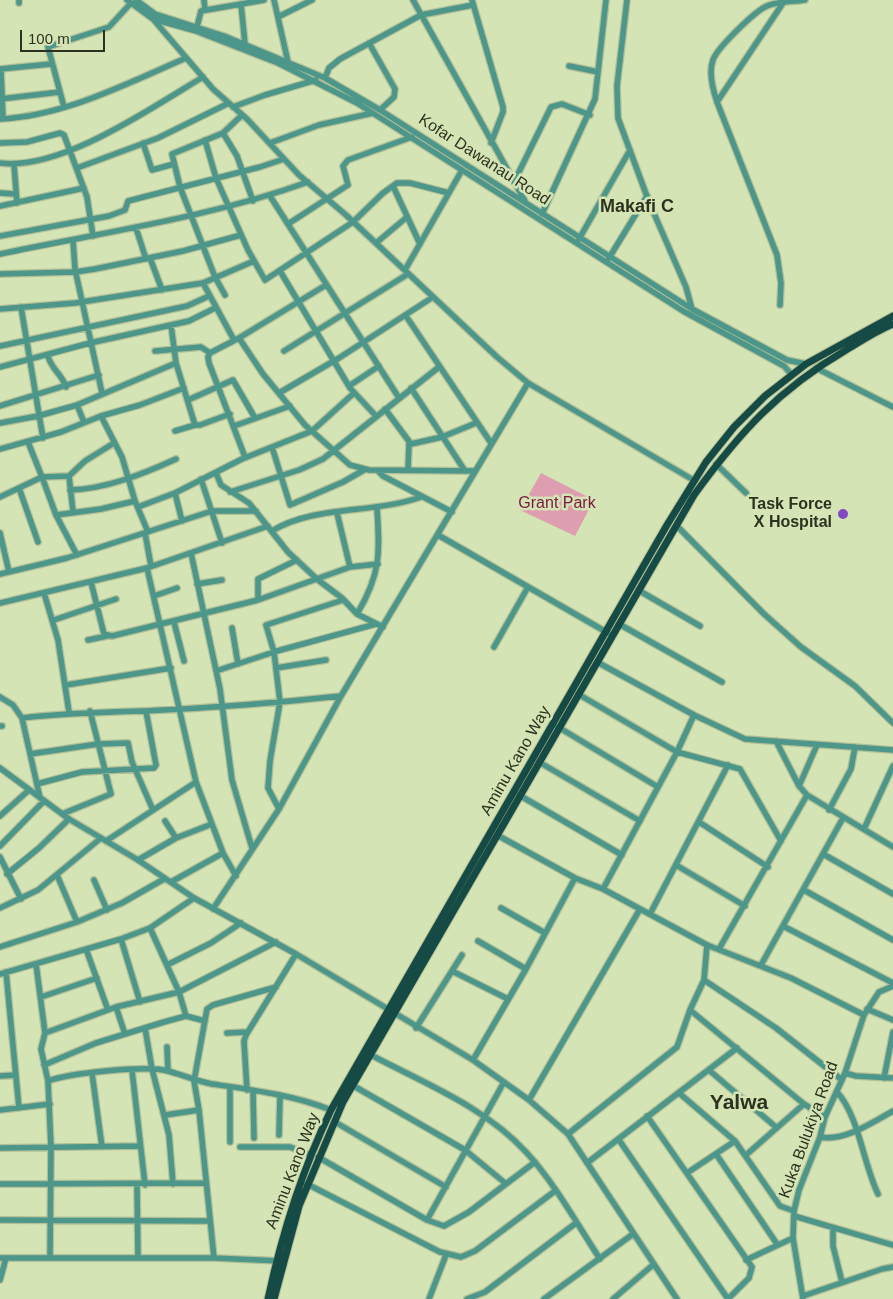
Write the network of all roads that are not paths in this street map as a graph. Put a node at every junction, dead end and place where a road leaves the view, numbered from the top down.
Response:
1 (204, 0) edge
2 (264, 0) edge
3 (274, 0) edge
4 (312, 0) edge
5 (413, 0) edge
6 (606, 0) edge
7 (627, 0) edge
8 (805, 0) edge
9 (131, 1) edge
10 (473, 2) edge
11 (783, 3) junction
12 (241, 4) junction
13 (205, 10) junction
14 (421, 15) junction
15 (278, 18) junction
16 (153, 19) junction
17 (197, 27) junction
18 (369, 43) junction
19 (245, 44) junction
20 (186, 58) junction
21 (288, 62) junction
22 (51, 64) junction
23 (569, 66) dead end
24 (0, 69) edge
25 (598, 72) junction
26 (203, 77) junction
27 (325, 78) junction
28 (316, 80) junction
29 (60, 92) junction
30 (1, 99) edge
31 (717, 102) junction
32 (231, 105) junction
33 (64, 107) junction
34 (380, 110) junction
35 (373, 113) junction
36 (242, 114) junction
37 (590, 115) junction
38 (1, 119) edge
39 (223, 133) junction
40 (412, 137) junction
41 (205, 140) junction
42 (0, 143) edge
43 (143, 143) junction
44 (270, 143) junction
45 (491, 143) junction
46 (71, 150) junction
47 (630, 150) junction
48 (284, 159) junction
49 (0, 163) edge
50 (174, 164) junction
51 (14, 165) junction
52 (77, 168) junction
53 (462, 170) junction
54 (243, 172) junction
55 (216, 178) junction
56 (308, 182) junction
57 (514, 182) junction
58 (393, 186) junction
59 (180, 187) junction
60 (84, 188) junction
61 (0, 193) edge
62 (449, 193) junction
63 (15, 194) junction
64 (270, 196) junction
65 (647, 196) junction
66 (328, 200) junction
67 (253, 201) junction
68 (17, 203) junction
69 (526, 203) junction
70 (0, 206) edge
71 (229, 207) junction
72 (542, 214) junction
73 (191, 216) junction
74 (407, 217) junction
75 (90, 220) junction
76 (353, 222) junction
77 (288, 224) junction
78 (136, 228) junction
79 (241, 235) junction
80 (0, 236) edge
81 (94, 236) junction
82 (580, 239) junction
83 (73, 240) junction
84 (376, 242) junction
85 (420, 244) junction
86 (204, 246) junction
87 (0, 254) edge
88 (306, 254) junction
89 (148, 258) junction
90 (609, 258) junction
91 (254, 261) junction
92 (280, 271) junction
93 (75, 272) junction
94 (407, 272) junction
95 (0, 274) edge
96 (215, 277) junction
97 (203, 283) junction
98 (326, 285) junction
99 (162, 290) junction
100 (226, 295) dead end
101 (209, 296) junction
102 (433, 297) junction
103 (81, 301) junction
104 (298, 302) junction
105 (780, 305) dead end
106 (21, 307) junction
107 (216, 308) junction
108 (0, 309) edge
109 (692, 309) junction
110 (344, 314) junction
111 (406, 316) junction
112 (893, 316) edge
113 (893, 324) edge
114 (171, 325) junction
115 (86, 327) junction
116 (316, 331) junction
117 (237, 339) junction
118 (26, 341) junction
119 (363, 342) junction
120 (90, 343) junction
121 (0, 346) edge
122 (174, 349) junction
123 (155, 351) dead end
124 (284, 351) dead end
125 (210, 353) junction
126 (48, 356) junction
127 (29, 360) junction
128 (333, 362) junction
129 (176, 363) junction
130 (806, 364) junction
131 (378, 366) junction
132 (0, 367) edge
133 (439, 367) junction
134 (816, 368) junction
135 (99, 375) junction
136 (792, 375) junction
137 (528, 384) junction
138 (66, 386) junction
139 (349, 386) junction
140 (184, 388) junction
141 (219, 388) junction
142 (411, 388) junction
143 (102, 393) junction
144 (279, 393) junction
145 (354, 393) junction
146 (35, 396) junction
147 (399, 398) junction
148 (188, 400) junction
149 (77, 405) junction
150 (0, 406) edge
151 (290, 406) junction
152 (893, 407) edge
153 (385, 409) junction
154 (230, 414) junction
155 (38, 416) junction
156 (101, 416) junction
157 (376, 416) junction
158 (255, 418) junction
159 (84, 422) junction
160 (0, 423) edge
161 (476, 423) junction
162 (195, 425) junction
163 (234, 426) junction
164 (174, 431) dead end
165 (312, 431) junction
166 (442, 437) junction
167 (43, 438) junction
168 (28, 442) junction
169 (114, 443) junction
170 (491, 443) junction
171 (409, 444) junction
172 (272, 447) junction
173 (0, 449) edge
174 (334, 452) junction
175 (713, 453) junction
176 (245, 457) junction
177 (176, 458) dead end
178 (718, 461) junction
179 (364, 470) junction
180 (408, 470) junction
181 (378, 471) junction
182 (465, 471) junction
183 (475, 471) junction
184 (216, 472) junction
185 (69, 476) junction
186 (280, 476) junction
187 (42, 477) junction
188 (129, 478) junction
189 (201, 479) junction
190 (694, 481) junction
191 (19, 488) junction
192 (70, 490) junction
193 (230, 492) junction
194 (175, 493) junction
195 (746, 493) dead end
196 (0, 497) edge
197 (421, 497) junction
198 (134, 501) junction
199 (138, 507) junction
200 (377, 508) junction
201 (73, 511) junction
202 (212, 511) junction
203 (256, 511) junction
204 (452, 512) junction
205 (337, 513) junction
206 (56, 515) junction
207 (182, 521) junction
208 (677, 526) junction
209 (270, 529) junction
210 (146, 532) junction
211 (0, 533) edge
212 (438, 535) junction
213 (38, 542) dead end
214 (222, 542) junction
215 (191, 553) junction
216 (77, 555) junction
217 (297, 560) junction
218 (378, 564) junction
219 (149, 567) junction
220 (350, 567) junction
221 (9, 572) junction
222 (0, 574) edge
223 (222, 580) dead end
224 (318, 580) junction
225 (91, 582) junction
226 (197, 584) junction
227 (528, 587) junction
228 (177, 588) dead end
229 (638, 590) junction
230 (44, 593) junction
231 (154, 596) junction
232 (116, 599) dead end
233 (258, 600) junction
234 (344, 600) junction
235 (0, 603) edge
236 (97, 606) junction
237 (204, 614) junction
238 (357, 614) junction
239 (54, 620) junction
240 (174, 622) junction
241 (376, 624) junction
242 (619, 624) junction
243 (160, 625) junction
244 (700, 626) dead end
245 (383, 627) junction
246 (232, 628) dead end
247 (609, 634) junction
248 (107, 636) junction
249 (88, 640) dead end
250 (494, 647) dead end
251 (274, 652) junction
252 (326, 660) dead end
253 (184, 661) dead end
254 (597, 662) junction
255 (238, 664) junction
256 (171, 668) junction
257 (276, 668) junction
258 (216, 671) junction
259 (722, 682) dead end
260 (66, 685) junction
261 (578, 694) junction
262 (341, 696) junction
263 (0, 697) edge
264 (280, 702) junction
265 (222, 706) junction
266 (180, 708) junction
267 (90, 711) junction
268 (146, 711) junction
269 (69, 712) junction
270 (694, 715) junction
271 (22, 718) junction
272 (893, 723) edge
273 (558, 728) junction
274 (776, 741) junction
275 (98, 744) junction
276 (817, 744) junction
277 (856, 747) junction
278 (893, 750) edge
279 (677, 752) junction
280 (30, 754) junction
281 (539, 762) junction
282 (728, 765) junction
283 (893, 766) edge
284 (137, 770) junction
285 (2, 772) edge
286 (105, 772) junction
287 (196, 782) junction
288 (37, 784) junction
289 (799, 786) junction
290 (658, 787) junction
291 (29, 790) junction
292 (807, 795) junction
293 (519, 796) junction
294 (42, 799) junction
295 (279, 809) junction
296 (153, 810) junction
297 (829, 810) junction
298 (62, 814) junction
299 (0, 816) edge
300 (843, 818) junction
301 (69, 819) junction
302 (166, 821) dead end
303 (640, 821) junction
304 (699, 822) junction
305 (212, 824) junction
306 (864, 829) junction
307 (497, 835) junction
308 (176, 838) junction
309 (104, 840) junction
310 (781, 841) junction
311 (0, 846) edge
312 (893, 847) edge
313 (252, 848) junction
314 (223, 853) junction
315 (823, 854) junction
316 (622, 855) junction
317 (138, 860) junction
318 (0, 861) edge
319 (676, 865) junction
320 (768, 867) junction
321 (7, 874) junction
322 (57, 875) junction
323 (236, 876) junction
324 (575, 878) junction
325 (164, 879) junction
326 (94, 880) dead end
327 (171, 882) junction
328 (603, 889) junction
329 (804, 890) junction
330 (893, 894) edge
331 (194, 898) junction
332 (21, 900) junction
333 (745, 906) junction
334 (0, 908) edge
335 (501, 908) dead end
336 (213, 909) junction
337 (640, 909) junction
338 (107, 910) junction
339 (650, 914) junction
340 (77, 922) junction
341 (241, 923) junction
342 (784, 926) junction
343 (150, 928) junction
344 (545, 933) junction
345 (121, 939) junction
346 (893, 940) edge
347 (276, 942) junction
348 (478, 942) dead end
349 (707, 945) junction
350 (0, 947) edge
351 (86, 949) junction
352 (720, 950) junction
353 (296, 954) junction
354 (462, 955) dead end
355 (36, 964) junction
356 (167, 965) junction
357 (761, 965) junction
358 (526, 969) junction
359 (452, 971) junction
360 (3, 973) edge
361 (97, 978) junction
362 (704, 980) junction
363 (893, 985) edge
364 (276, 987) junction
365 (179, 992) junction
366 (41, 997) junction
367 (508, 999) junction
368 (140, 1002) junction
369 (116, 1007) junction
370 (867, 1009) junction
371 (108, 1010) junction
372 (690, 1010) junction
373 (391, 1013) junction
374 (864, 1015) junction
375 (186, 1016) junction
376 (893, 1020) edge
377 (205, 1021) junction
378 (145, 1028) junction
379 (416, 1028) junction
380 (247, 1032) junction
381 (893, 1032) edge
382 (45, 1033) junction
383 (227, 1033) dead end
384 (125, 1034) junction
385 (167, 1047) dead end
386 (738, 1048) junction
387 (371, 1055) junction
388 (472, 1060) junction
389 (44, 1065) junction
390 (152, 1069) junction
391 (132, 1070) junction
392 (168, 1071) junction
393 (710, 1071) junction
394 (92, 1073) junction
395 (844, 1073) junction
396 (16, 1075) junction
397 (0, 1076) edge
398 (884, 1078) junction
399 (893, 1078) edge
400 (842, 1080) junction
401 (48, 1081) junction
402 (194, 1081) junction
403 (504, 1082) junction
404 (230, 1086) junction
405 (352, 1086) junction
406 (250, 1091) junction
407 (837, 1092) junction
408 (679, 1094) junction
409 (280, 1095) junction
410 (529, 1100) junction
411 (50, 1104) junction
412 (804, 1104) junction
413 (19, 1108) junction
414 (0, 1110) edge
415 (199, 1110) junction
416 (331, 1110) junction
417 (893, 1111) edge
418 (164, 1115) junction
419 (484, 1115) junction
420 (647, 1116) junction
421 (825, 1117) junction
422 (335, 1122) junction
423 (777, 1128) junction
424 (856, 1130) junction
425 (568, 1134) junction
426 (279, 1135) dead end
427 (820, 1137) junction
428 (254, 1138) dead end
429 (619, 1140) junction
430 (735, 1141) junction
431 (230, 1142) dead end
432 (140, 1146) junction
433 (51, 1147) junction
434 (102, 1147) junction
435 (240, 1147) dead end
436 (0, 1148) edge
437 (465, 1150) junction
438 (716, 1154) junction
439 (746, 1155) junction
440 (315, 1156) junction
441 (535, 1162) junction
442 (587, 1163) junction
443 (687, 1173) junction
444 (205, 1183) junction
445 (505, 1183) junction
446 (0, 1184) edge
447 (50, 1184) junction
448 (173, 1184) junction
449 (307, 1184) junction
450 (137, 1185) junction
451 (145, 1185) junction
452 (446, 1187) junction
453 (555, 1191) junction
454 (878, 1194) dead end
455 (794, 1214) junction
456 (0, 1220) edge
457 (49, 1220) junction
458 (427, 1220) junction
459 (137, 1221) junction
460 (209, 1221) junction
461 (576, 1223) junction
462 (833, 1228) junction
463 (633, 1234) junction
464 (793, 1238) junction
465 (777, 1244) junction
466 (893, 1245) edge
467 (446, 1255) junction
468 (138, 1257) junction
469 (3, 1258) edge
470 (50, 1258) junction
471 (214, 1258) junction
472 (600, 1259) junction
473 (746, 1260) junction
474 (279, 1261) junction
475 (654, 1264) junction
476 (893, 1267) edge
477 (0, 1280) edge
478 (842, 1282) junction
479 (803, 1298) edge
480 (268, 1299) edge
481 (274, 1299) edge
482 (429, 1299) edge
483 (466, 1299) edge
484 (544, 1299) edge
485 (613, 1299) edge
486 (676, 1299) edge
487 (728, 1299) edge

1 - 13 street
2 - 12 street
3 - 15 street
4 - 15 street
5 - 14 street
6 - 25 street
7 - 47 street
8 - 11 street
9 - 16 street
9 - 17 street, Kofar Dawanau Road
9 - 22 street
10 - 14 street
10 - 45 street
11 - 31 street
11 - 31 street
12 - 13 street
12 - 19 street
13 - 17 street
14 - 18 street
14 - 45 street
15 - 21 street
16 - 20 street
16 - 28 street, Kofar Dawanau Road
17 - 19 street, Kofar Dawanau Road
18 - 27 street
18 - 34 street
19 - 21 street, Kofar Dawanau Road
20 - 26 street
20 - 33 street
21 - 27 street, Kofar Dawanau Road
22 - 24 street
22 - 29 street
23 - 25 street
24 - 30 street
25 - 37 street
26 - 32 street
26 - 46 street
27 - 34 street, Kofar Dawanau Road
28 - 32 street
28 - 35 street, Kofar Dawanau Road
29 - 30 street
29 - 33 street
30 - 38 street
31 - 105 street
32 - 36 street
32 - 43 street
33 - 38 street
34 - 69 street, Kofar Dawanau Road
35 - 40 street, Kofar Dawanau Road
35 - 44 street
36 - 39 street
36 - 44 street
37 - 57 street
37 - 72 street
39 - 41 street
39 - 54 street
40 - 53 street, Kofar Dawanau Road
40 - 66 street
41 - 50 street
41 - 55 street
42 - 46 street
43 - 50 street
43 - 52 street
44 - 48 street
45 - 57 street
46 - 51 street
46 - 52 street
47 - 65 street
47 - 82 street
48 - 54 street
48 - 56 street
49 - 51 street
50 - 59 street
51 - 63 street
52 - 60 street
53 - 62 street
53 - 136 street, Kofar Dawanau Road
54 - 55 street
54 - 67 street
55 - 59 street
55 - 71 street
56 - 64 street
56 - 66 street
57 - 69 street
58 - 62 street
58 - 74 street
58 - 76 street
59 - 73 street
59 - 75 street
60 - 68 street
60 - 75 street
61 - 63 street
62 - 85 street
63 - 68 street
64 - 67 street
64 - 77 street
65 - 90 street
65 - 109 street
66 - 76 street
66 - 77 street
67 - 71 street
68 - 70 street
69 - 72 street, Kofar Dawanau Road
71 - 73 street
71 - 79 street
72 - 82 street, Kofar Dawanau Road
73 - 78 street
73 - 86 street
74 - 84 street
74 - 85 street
75 - 80 street
75 - 81 street
76 - 84 street
76 - 88 street
77 - 88 street
78 - 81 street
78 - 89 street
79 - 86 street
79 - 91 street
81 - 83 street
82 - 90 street, Kofar Dawanau Road
83 - 87 street
83 - 93 street
84 - 94 street
85 - 94 street
86 - 89 street
86 - 96 street
88 - 92 street
88 - 98 street
89 - 93 street
89 - 99 street
90 - 109 street, Kofar Dawanau Road
91 - 92 street
91 - 96 street
92 - 104 street
93 - 95 street
93 - 103 street
94 - 102 street
94 - 110 street
96 - 97 street
96 - 100 street
97 - 99 street
97 - 101 street
98 - 104 street
98 - 110 street
99 - 103 street
101 - 107 street
101 - 115 street
102 - 111 street
102 - 137 street
103 - 106 street
103 - 115 street
104 - 116 street
104 - 117 street
106 - 108 street
106 - 118 street
107 - 114 street
107 - 117 street
109 - 130 street, Kofar Dawanau Road
110 - 116 street
110 - 119 street
111 - 119 street
111 - 133 street
112 - 130 main road, Aminu Kano Way
113 - 134 main road, Aminu Kano Way
114 - 120 street
114 - 122 street
115 - 118 street
115 - 120 street
116 - 124 street
116 - 128 street
117 - 125 street
117 - 144 street
118 - 121 street
118 - 127 street
119 - 128 street
119 - 131 street
120 - 126 street
120 - 135 street
122 - 123 street
122 - 125 street
122 - 129 street
125 - 141 street
126 - 127 street
126 - 138 street
127 - 132 street
127 - 146 street
128 - 139 street
128 - 144 street
129 - 140 street
129 - 143 street
130 - 136 main road, Aminu Kano Way
131 - 139 street
131 - 147 street
133 - 142 street
133 - 161 street
134 - 152 street
134 - 178 main road, Aminu Kano Way
135 - 138 street
135 - 143 street
136 - 175 main road, Aminu Kano Way
137 - 170 street
137 - 190 street
138 - 146 street
139 - 145 street
140 - 148 street
140 - 156 street
141 - 148 street
141 - 154 street
141 - 158 street
142 - 147 street
142 - 166 street
143 - 149 street
144 - 151 street
145 - 157 street
145 - 165 street
146 - 150 street
146 - 155 street
147 - 153 street
148 - 162 street
149 - 155 street
149 - 159 street
151 - 158 street
151 - 165 street
153 - 157 street
153 - 171 street
154 - 162 street
154 - 163 street
155 - 160 street
155 - 167 street
156 - 159 street
156 - 169 street
157 - 174 street
158 - 163 street
159 - 167 street
161 - 166 street
161 - 170 street
162 - 164 street
163 - 176 street
165 - 172 street
165 - 174 street
166 - 171 street
166 - 182 street
167 - 168 street
168 - 173 street
168 - 187 street
169 - 185 street
169 - 188 street
170 - 183 street
171 - 180 street
172 - 176 street
172 - 186 street
174 - 179 street
174 - 186 street
175 - 178 main road
175 - 190 main road, Aminu Kano Way
176 - 184 street
177 - 188 street
178 - 195 street
178 - 208 main road, Aminu Kano Way
179 - 181 street
179 - 186 street
180 - 181 street
180 - 182 street
181 - 197 street
182 - 183 street
183 - 204 street
184 - 189 street
184 - 193 street
185 - 187 street
185 - 192 street
186 - 193 street
187 - 191 street
187 - 206 street
188 - 192 street
188 - 198 street
189 - 194 street
189 - 202 street
190 - 247 main road, Aminu Kano Way
191 - 196 street
191 - 213 street
192 - 201 street
193 - 203 street
194 - 199 street
194 - 207 street
197 - 200 street
197 - 204 street
198 - 199 street
198 - 201 street
199 - 210 street
200 - 205 street
200 - 218 street
201 - 206 street
202 - 203 street
202 - 207 street
202 - 214 street
203 - 209 street
204 - 212 street
205 - 209 street
205 - 220 street
206 - 216 street
207 - 210 street
208 - 229 main road, Aminu Kano Way
208 - 272 street
209 - 214 street
209 - 217 street
210 - 216 street
210 - 219 street
211 - 221 street
212 - 227 street
212 - 245 street
214 - 215 street
215 - 219 street
215 - 226 street
216 - 221 street
217 - 224 street
217 - 233 street
218 - 220 street
218 - 238 street
219 - 225 street
219 - 231 street
220 - 224 street
221 - 222 street
223 - 226 street
224 - 233 street
224 - 234 street
225 - 230 street
225 - 236 street
226 - 237 street
227 - 247 street
227 - 250 street
228 - 231 street
229 - 242 main road, Aminu Kano Way
229 - 244 street
230 - 235 street
230 - 239 street
231 - 243 street
232 - 236 street
233 - 237 street
234 - 238 street
234 - 251 street
236 - 239 street
236 - 248 street
237 - 240 street
237 - 258 street
238 - 241 street
239 - 260 street
240 - 243 street
240 - 253 street
241 - 245 street
241 - 251 street
242 - 247 main road, Aminu Kano Way
242 - 259 street
243 - 248 street
243 - 256 street
245 - 262 street
246 - 255 street
247 - 254 main road, Aminu Kano Way
247 - 373 main road, Aminu Kano Way
248 - 249 street
251 - 255 street
251 - 257 street
252 - 257 street
254 - 261 main road, Aminu Kano Way
254 - 270 street
255 - 258 street
256 - 260 street
256 - 266 street
257 - 264 street
258 - 265 street
260 - 269 street
261 - 273 main road, Aminu Kano Way
261 - 279 street
262 - 264 street
262 - 295 street
263 - 271 street
264 - 265 street
264 - 295 street
265 - 266 street
265 - 313 street
266 - 268 street
266 - 287 street
267 - 268 street
267 - 269 street
267 - 275 street
268 - 284 street
269 - 271 street
270 - 274 street
270 - 279 street
271 - 280 street
273 - 281 main road, Aminu Kano Way
273 - 290 street
274 - 276 street
274 - 289 street
275 - 280 street
275 - 284 street
275 - 286 street
276 - 277 street
276 - 289 street
277 - 278 street
277 - 297 street
279 - 282 street
279 - 290 street
280 - 288 street
281 - 293 main road, Aminu Kano Way
281 - 303 street
282 - 304 street
282 - 310 street
283 - 306 street
284 - 286 street
284 - 296 street
285 - 291 street
286 - 288 street
286 - 298 street
287 - 296 street
287 - 305 street
288 - 294 street
289 - 292 street
290 - 303 street
291 - 294 street
291 - 299 street
292 - 297 street
292 - 310 street
293 - 307 main road, Aminu Kano Way
293 - 316 street
294 - 298 street
294 - 311 street
295 - 313 street
296 - 309 street
297 - 300 street
298 - 301 street
300 - 306 street
300 - 315 street
301 - 309 street
301 - 321 street
302 - 308 street
303 - 316 street
304 - 319 street
304 - 320 street
305 - 308 street
305 - 314 street
306 - 312 street
307 - 324 street
307 - 373 main road, Aminu Kano Way
308 - 317 street
309 - 317 street
309 - 322 street
310 - 320 street
313 - 323 street
314 - 323 street
314 - 327 street
315 - 329 street
315 - 330 street
316 - 328 street
317 - 325 street
318 - 321 street
319 - 333 street
319 - 339 street
320 - 333 street
321 - 332 street
322 - 332 street
322 - 340 street
323 - 336 street
324 - 328 street
324 - 344 street
325 - 327 street
325 - 338 street
326 - 338 street
327 - 331 street
328 - 337 street
329 - 342 street
329 - 346 street
331 - 336 street
331 - 343 street
332 - 334 street
333 - 352 street
335 - 344 street
336 - 341 street
337 - 339 street
337 - 410 street
338 - 340 street
339 - 349 street
340 - 350 street
341 - 347 street
341 - 356 street
342 - 357 street
342 - 363 street
343 - 345 street
343 - 356 street
344 - 358 street
345 - 351 street
345 - 368 street
347 - 353 street
347 - 365 street
348 - 358 street
349 - 352 street
349 - 362 street
351 - 355 street
351 - 361 street
352 - 357 street
353 - 364 street
353 - 373 street
354 - 359 street
355 - 360 street
355 - 366 street
356 - 365 street
357 - 374 street
358 - 367 street
359 - 367 street
359 - 379 street
360 - 396 street
361 - 366 street
361 - 371 street
362 - 372 street
362 - 400 street
363 - 370 street, Kuka Bulukiya Road
364 - 377 street
364 - 380 street
365 - 368 street
365 - 375 street
366 - 382 street
367 - 388 street
368 - 369 street
369 - 371 street
369 - 384 street
370 - 374 street, Kuka Bulukiya Road
370 - 376 street
371 - 382 street
372 - 386 street
372 - 425 street
373 - 379 street
373 - 387 main road, Aminu Kano Way
373 - 416 main road, Aminu Kano Way
374 - 395 street, Kuka Bulukiya Road
375 - 377 street
375 - 378 street
377 - 402 street
378 - 384 street
378 - 390 street
379 - 388 street
380 - 383 street
380 - 406 street
381 - 398 street
382 - 389 street
384 - 389 street
385 - 392 street
386 - 393 street
386 - 412 street
387 - 405 main road, Aminu Kano Way
387 - 419 street
388 - 403 street
389 - 401 street
390 - 391 street
390 - 392 street
390 - 418 street
391 - 394 street
391 - 432 street
392 - 402 street
393 - 408 street
393 - 423 street
394 - 401 street
394 - 434 street
395 - 398 street
395 - 400 street, Kuka Bulukiya Road
396 - 397 street
396 - 413 street
398 - 399 street
400 - 407 street, Kuka Bulukiya Road
401 - 411 street
402 - 404 street
402 - 415 street
403 - 410 street
403 - 419 street
404 - 406 street
404 - 431 street
405 - 422 main road, Aminu Kano Way
405 - 437 street
406 - 409 street
406 - 428 street
407 - 421 street, Kuka Bulukiya Road
407 - 424 street
408 - 420 street
408 - 430 street
409 - 416 street
409 - 426 street
410 - 425 street
411 - 413 street
411 - 433 street
412 - 421 street
412 - 423 street
413 - 414 street
415 - 418 street
415 - 444 street
416 - 440 main road, Aminu Kano Way
417 - 424 street
418 - 448 street
419 - 437 street
419 - 441 street
420 - 429 street
420 - 443 street
421 - 427 street, Kuka Bulukiya Road
422 - 440 main road, Aminu Kano Way
422 - 452 street
423 - 439 street
424 - 427 street
424 - 454 street
425 - 442 street
427 - 455 street, Kuka Bulukiya Road
429 - 442 street
429 - 487 street
430 - 438 street
430 - 439 street
432 - 434 street
432 - 451 street
433 - 434 street
433 - 436 street
433 - 447 street
435 - 440 street
437 - 445 street
437 - 452 street
438 - 443 street
438 - 465 street
439 - 455 street
440 - 449 main road, Aminu Kano Way
440 - 458 street
440 - 474 main road, Aminu Kano Way
441 - 445 street
441 - 453 street
442 - 463 street
443 - 473 street
444 - 448 street
444 - 460 street
445 - 458 street
446 - 447 street
447 - 450 street
447 - 457 street
448 - 451 street
449 - 467 street
449 - 474 main road, Aminu Kano Way
450 - 451 street
450 - 459 street
452 - 458 street
453 - 461 street
453 - 467 street
455 - 462 street
455 - 464 street, Kuka Bulukiya Road
456 - 457 street
457 - 459 street
457 - 470 street
459 - 460 street
459 - 468 street
460 - 471 street
461 - 472 street
461 - 483 street
462 - 466 street
462 - 478 street
463 - 472 street
463 - 475 street
464 - 465 street
464 - 479 street, Kuka Bulukiya Road
465 - 473 street
467 - 482 street
468 - 470 street
468 - 471 street
469 - 470 street
469 - 477 street
471 - 474 street
472 - 484 street
473 - 487 street
474 - 480 main road, Aminu Kano Way
474 - 481 main road, Aminu Kano Way
475 - 485 street
475 - 486 street
476 - 478 street
478 - 479 street

